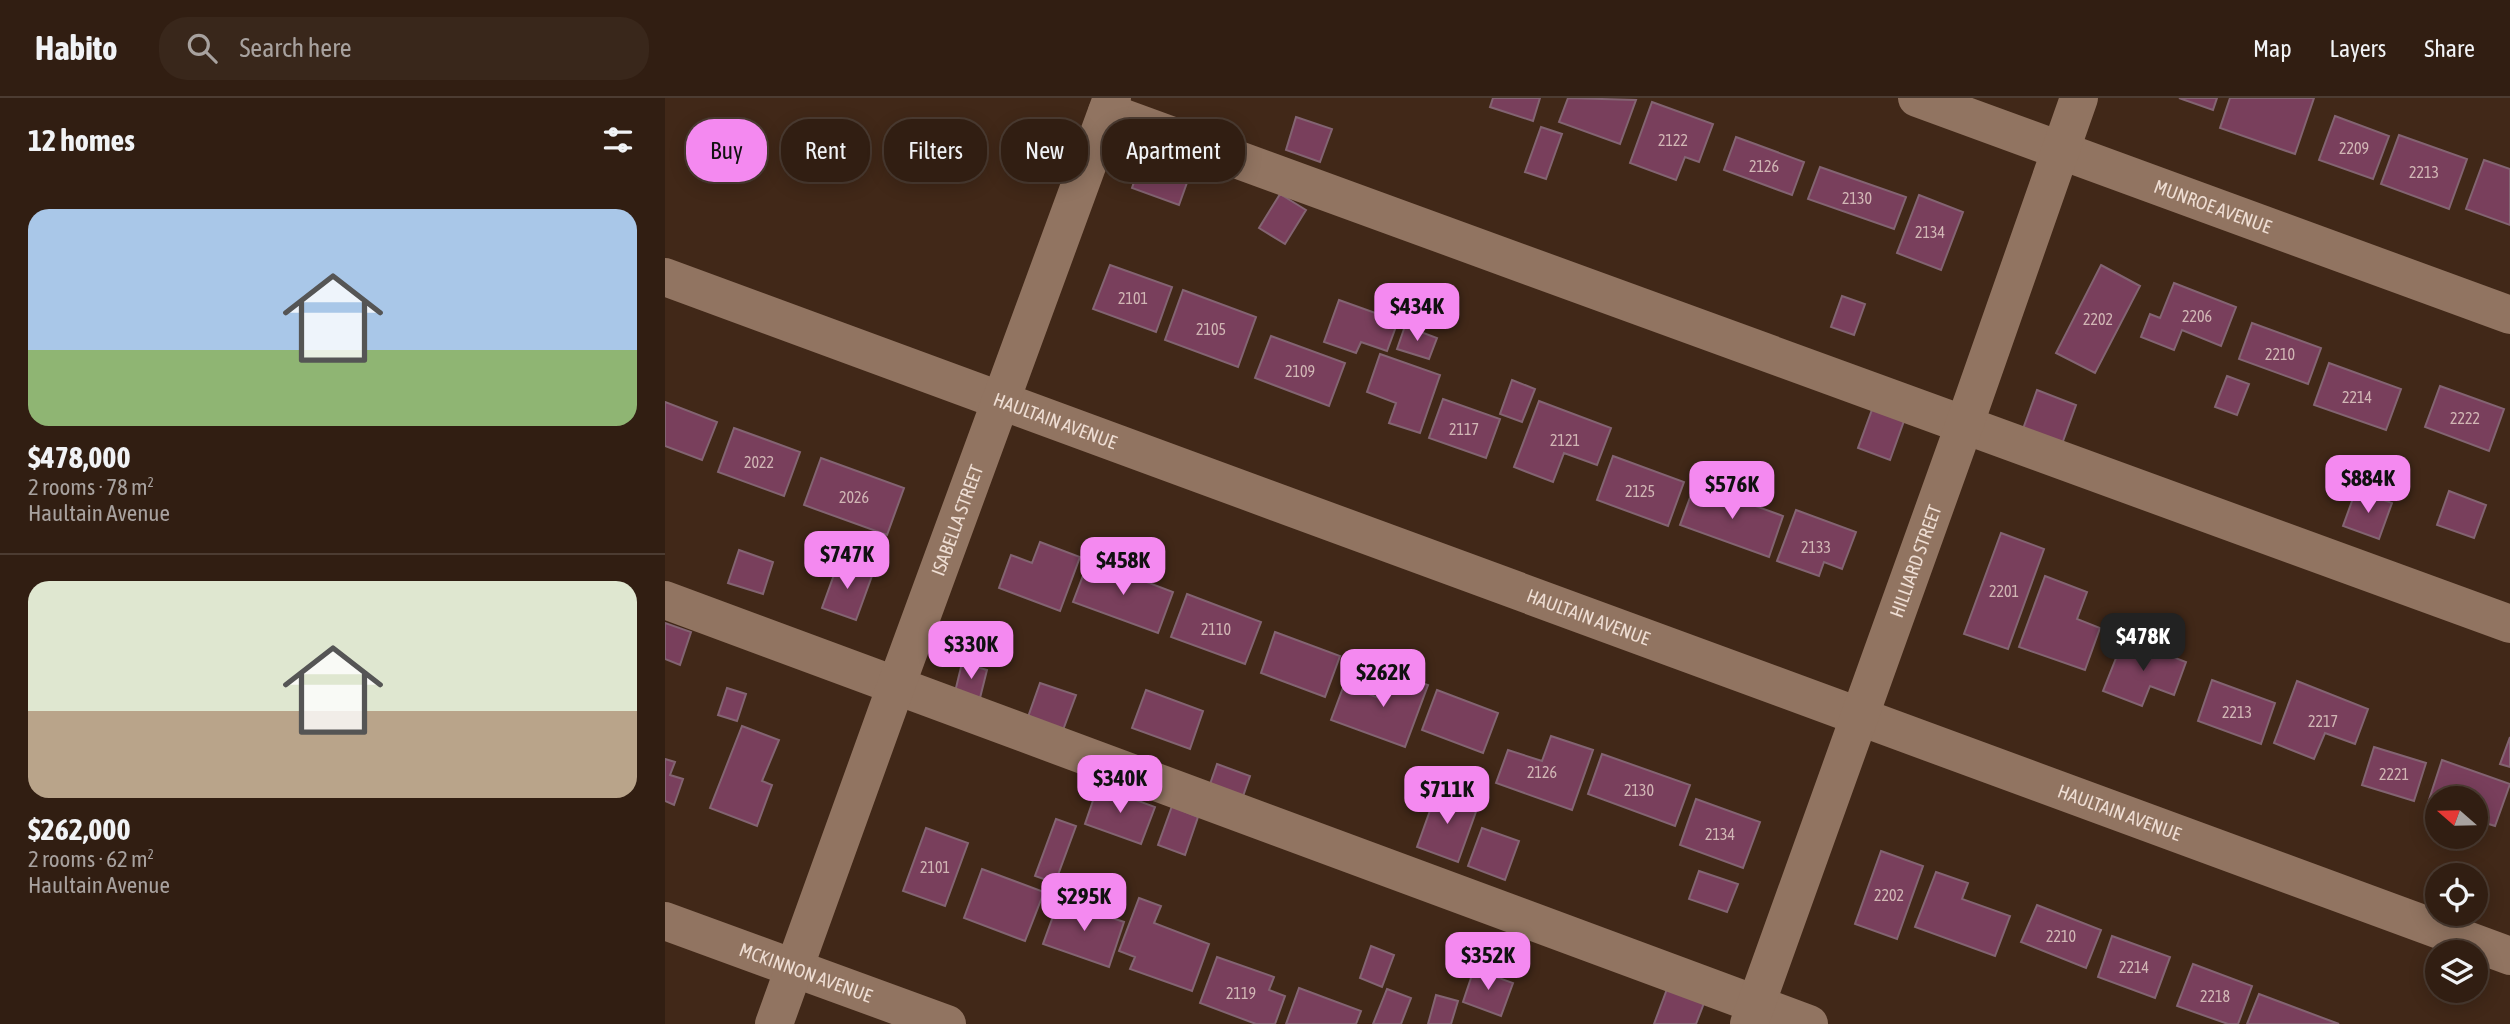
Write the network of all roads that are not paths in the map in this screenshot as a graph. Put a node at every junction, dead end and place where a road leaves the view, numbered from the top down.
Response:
1 (1917, 98) edge
2 (2078, 98) edge
3 (1109, 105) edge
4 (2061, 149) junction
5 (665, 277) edge
6 (2510, 315) edge
7 (1002, 400) junction
8 (1965, 423) junction
9 (665, 600) edge
10 (2510, 624) edge
11 (896, 686) junction
12 (1859, 717) junction
13 (665, 921) edge
14 (2510, 956) edge
15 (794, 968) junction
16 (1752, 1014) edge
17 (774, 1024) edge
18 (947, 1024) edge
19 (1809, 1024) edge

1 - 4 street, MUNROE AVENUE
2 - 4 street, HILLIARD STREET
3 - 7 street, ISABELLA STREET
3 - 8 street
4 - 6 street, MUNROE AVENUE
4 - 8 street, HILLIARD STREET
5 - 7 street, HAULTAIN AVENUE
7 - 11 street, ISABELLA STREET
7 - 12 street, HAULTAIN AVENUE
8 - 10 street
8 - 12 street, HILLIARD STREET
9 - 11 street
11 - 15 street, ISABELLA STREET
11 - 16 street
12 - 14 street, HAULTAIN AVENUE
12 - 16 street, HILLIARD STREET
13 - 15 street, MCKINNON AVENUE
15 - 17 street, ISABELLA STREET
15 - 18 street, MCKINNON AVENUE
16 - 19 street

